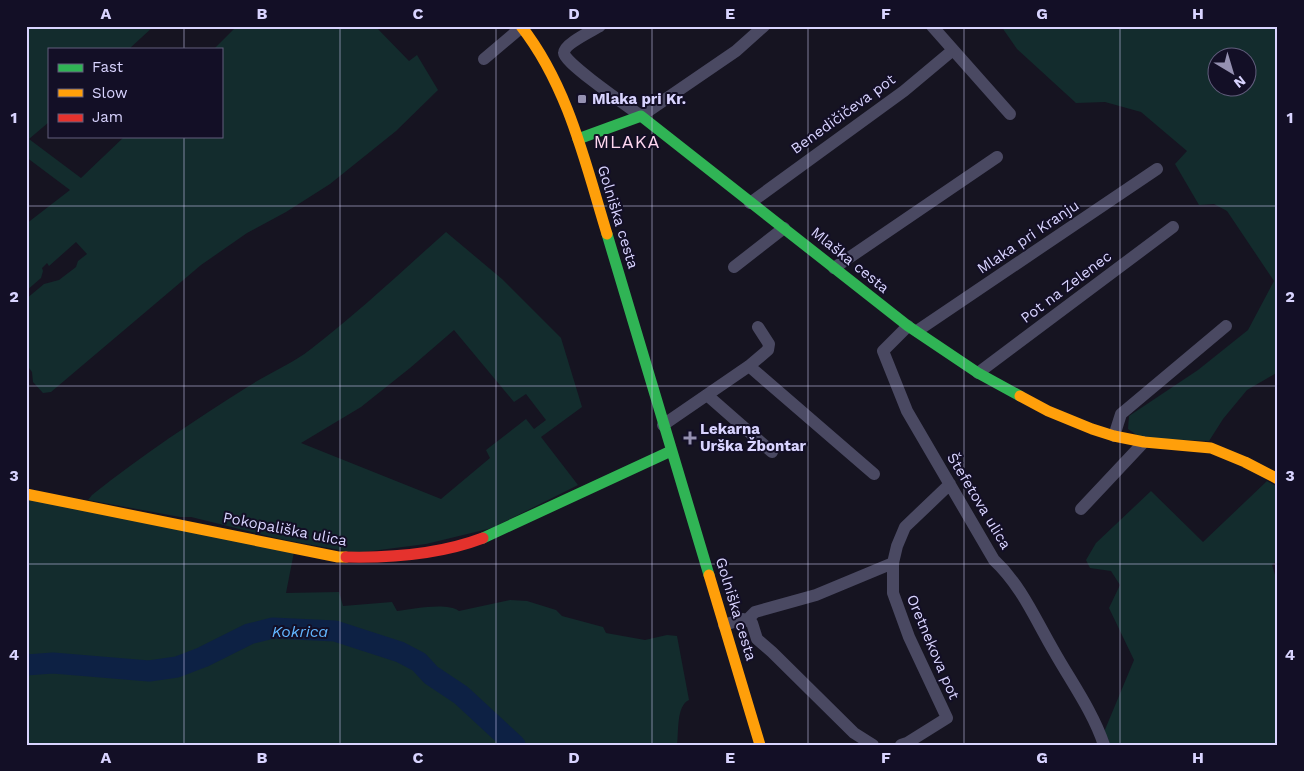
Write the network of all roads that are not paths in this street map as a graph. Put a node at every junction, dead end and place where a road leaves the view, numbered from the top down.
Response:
1 (600, 26) edge
2 (764, 26) edge
3 (932, 26) edge
4 (522, 27) edge
5 (953, 50) junction
6 (484, 59) dead end
7 (1010, 114) dead end
8 (641, 116) junction
9 (578, 139) junction
10 (997, 157) dead end
11 (1157, 169) dead end
12 (750, 203) junction
13 (784, 228) junction
14 (1173, 228) dead end
15 (734, 267) dead end
16 (834, 268) junction
17 (1226, 326) dead end
18 (758, 328) dead end
19 (912, 328) junction
20 (749, 366) junction
21 (978, 372) junction
22 (707, 395) junction
23 (663, 425) junction
24 (1114, 436) junction
25 (1144, 442) junction
26 (671, 451) junction
27 (772, 452) dead end
28 (874, 474) dead end
29 (1278, 479) edge
30 (950, 484) junction
31 (26, 494) edge
32 (1081, 509) dead end
33 (892, 563) junction
34 (747, 620) junction
35 (724, 625) junction
36 (760, 745) edge
37 (873, 745) edge
38 (901, 745) edge
39 (1104, 745) edge

1 - 8 street
2 - 8 street
3 - 5 street
4 - 6 street, Golniška cesta
4 - 9 street, Golniška cesta
5 - 7 street
5 - 12 street, Benedičičeva pot
8 - 9 street
8 - 12 street, Mlaška cesta
9 - 23 street, Golniška cesta
10 - 16 street
11 - 19 street, Mlaka pri Kranju
12 - 13 street, Mlaška cesta
13 - 15 street
13 - 16 street, Mlaška cesta
14 - 21 street, Pot na Zelenec
16 - 19 street, Mlaška cesta
17 - 24 street
18 - 20 street
19 - 21 street, Mlaška cesta
19 - 30 street, Štefetova ulica
20 - 22 street
20 - 28 street
21 - 24 street, Mlaška cesta
22 - 23 street
22 - 27 street
23 - 26 street, Golniška cesta
24 - 25 street, Mlaška cesta
25 - 29 street, Mlaška cesta
25 - 32 street
26 - 31 street, Pokopališka ulica
26 - 35 street, Golniška cesta
30 - 33 street, Oretnekova pot
30 - 39 street, Štefetova ulica
33 - 34 street
33 - 38 street, Oretnekova pot
34 - 35 street
34 - 37 street
35 - 36 street, Golniška cesta

